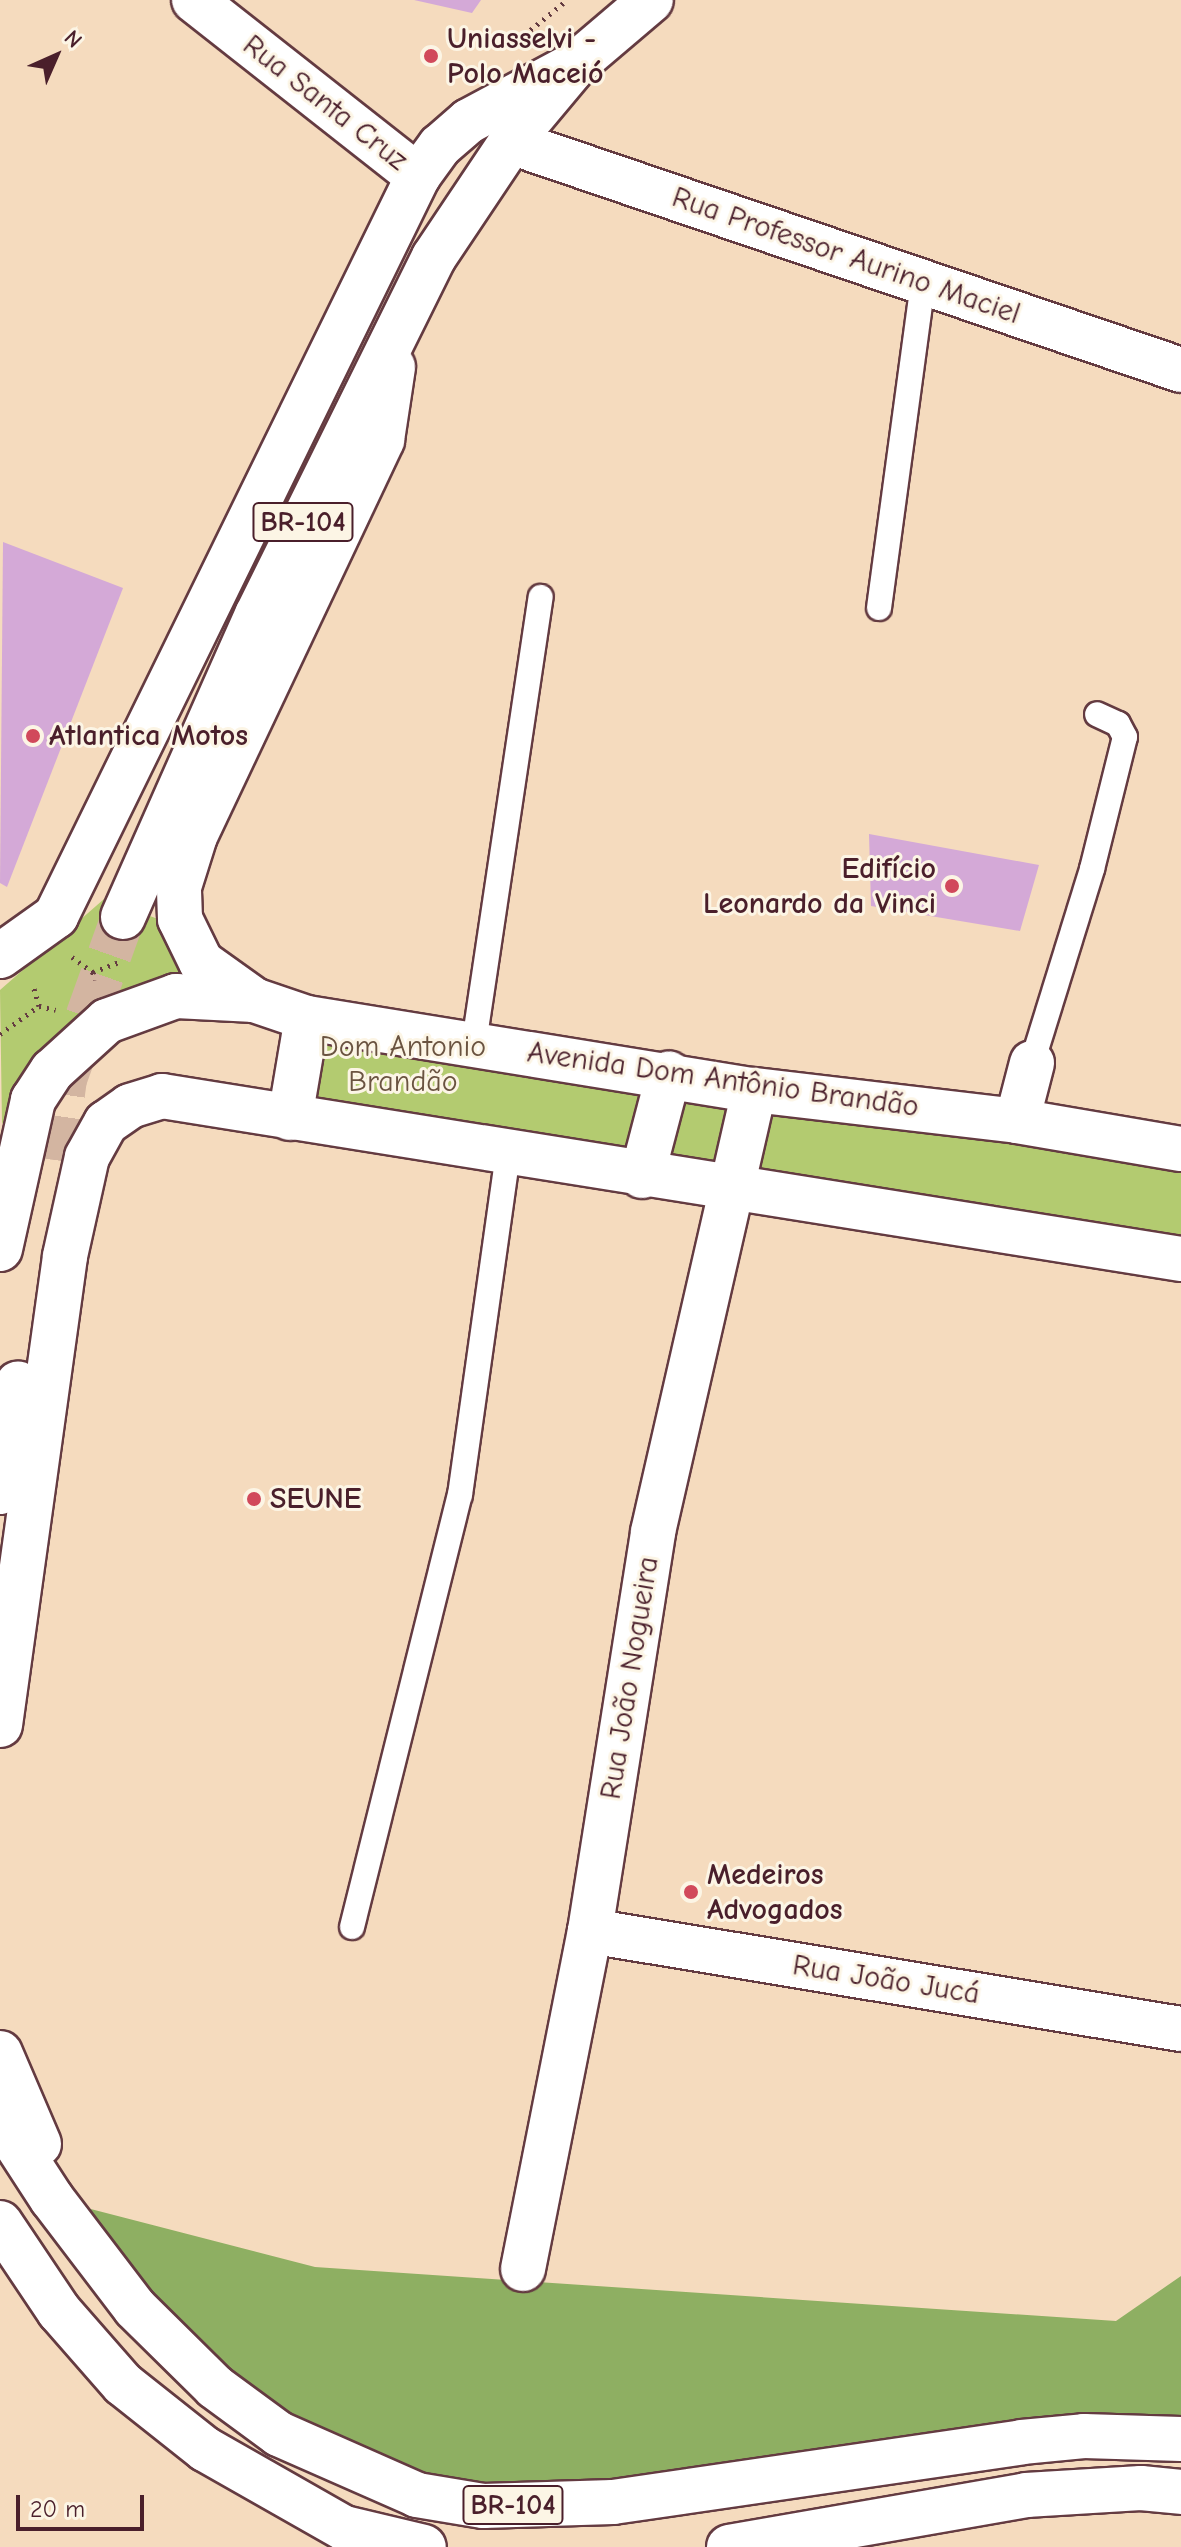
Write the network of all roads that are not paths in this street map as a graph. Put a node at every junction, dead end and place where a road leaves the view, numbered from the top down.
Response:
1 (194, 0) edge
2 (651, 0) edge
3 (577, 63) junction
4 (511, 142) junction
5 (418, 176) junction
6 (923, 282) junction
7 (398, 328) junction
8 (1181, 370) edge
9 (541, 597) dead end
10 (879, 608) dead end
11 (1097, 714) dead end
12 (123, 917) tunnel mouth
13 (10, 960) edge
14 (254, 1000) junction
15 (307, 1018) junction
16 (474, 1043) junction
17 (1032, 1063) joint
18 (669, 1073) junction
19 (754, 1090) junction
20 (290, 1118) junction
21 (1017, 1121) junction
22 (1181, 1149) edge
23 (508, 1153) junction
24 (71, 1159) junction
25 (642, 1176) junction
26 (734, 1188) junction
27 (0, 1249) edge
28 (1181, 1259) edge
29 (0, 1492) edge
30 (0, 1725) edge
31 (352, 1927) dead end
32 (590, 1931) junction
33 (1181, 2029) edge
34 (0, 2053) edge
35 (0, 2119) edge
36 (0, 2223) edge
37 (523, 2269) dead end
38 (135, 2308) junction
39 (1181, 2439) edge
40 (1181, 2492) edge
41 (424, 2547) edge
42 (729, 2547) edge

1 - 5 main road, Rua Santa Cruz
2 - 3 main road, BR-104
3 - 4 main road, BR-104
3 - 5 main road
4 - 6 main road, Rua Professor Aurino Maciel
4 - 7 main road, BR-104
5 - 13 main road
6 - 8 main road, Rua Professor Aurino Maciel
6 - 10 lane
7 - 12 main road, BR-104
7 - 14 main road
9 - 16 lane
11 - 17 lane
14 - 15 main road, Avenida Dom Antônio Brandão
14 - 27 main road, Avenida Dom Antônio Brandão
15 - 16 main road, Avenida Dom Antônio Brandão
15 - 20 main road
16 - 18 main road, Avenida Dom Antônio Brandão
17 - 21 main road
18 - 19 main road, Avenida Dom Antônio Brandão
18 - 25 main road
19 - 21 main road, Avenida Dom Antônio Brandão
19 - 26 main road, Rua João Nogueira
20 - 23 main road
20 - 24 main road
21 - 22 main road, Avenida Dom Antônio Brandão
23 - 25 main road
23 - 31 lane
24 - 29 main road
24 - 30 main road
25 - 26 main road
26 - 28 main road
26 - 32 main road, Rua João Nogueira
32 - 33 main road, Rua João Jucá
32 - 37 main road, Rua João Nogueira
34 - 38 main road
35 - 38 main road, BR-104
36 - 41 main road, BR-104
38 - 39 main road, BR-104
40 - 42 main road

